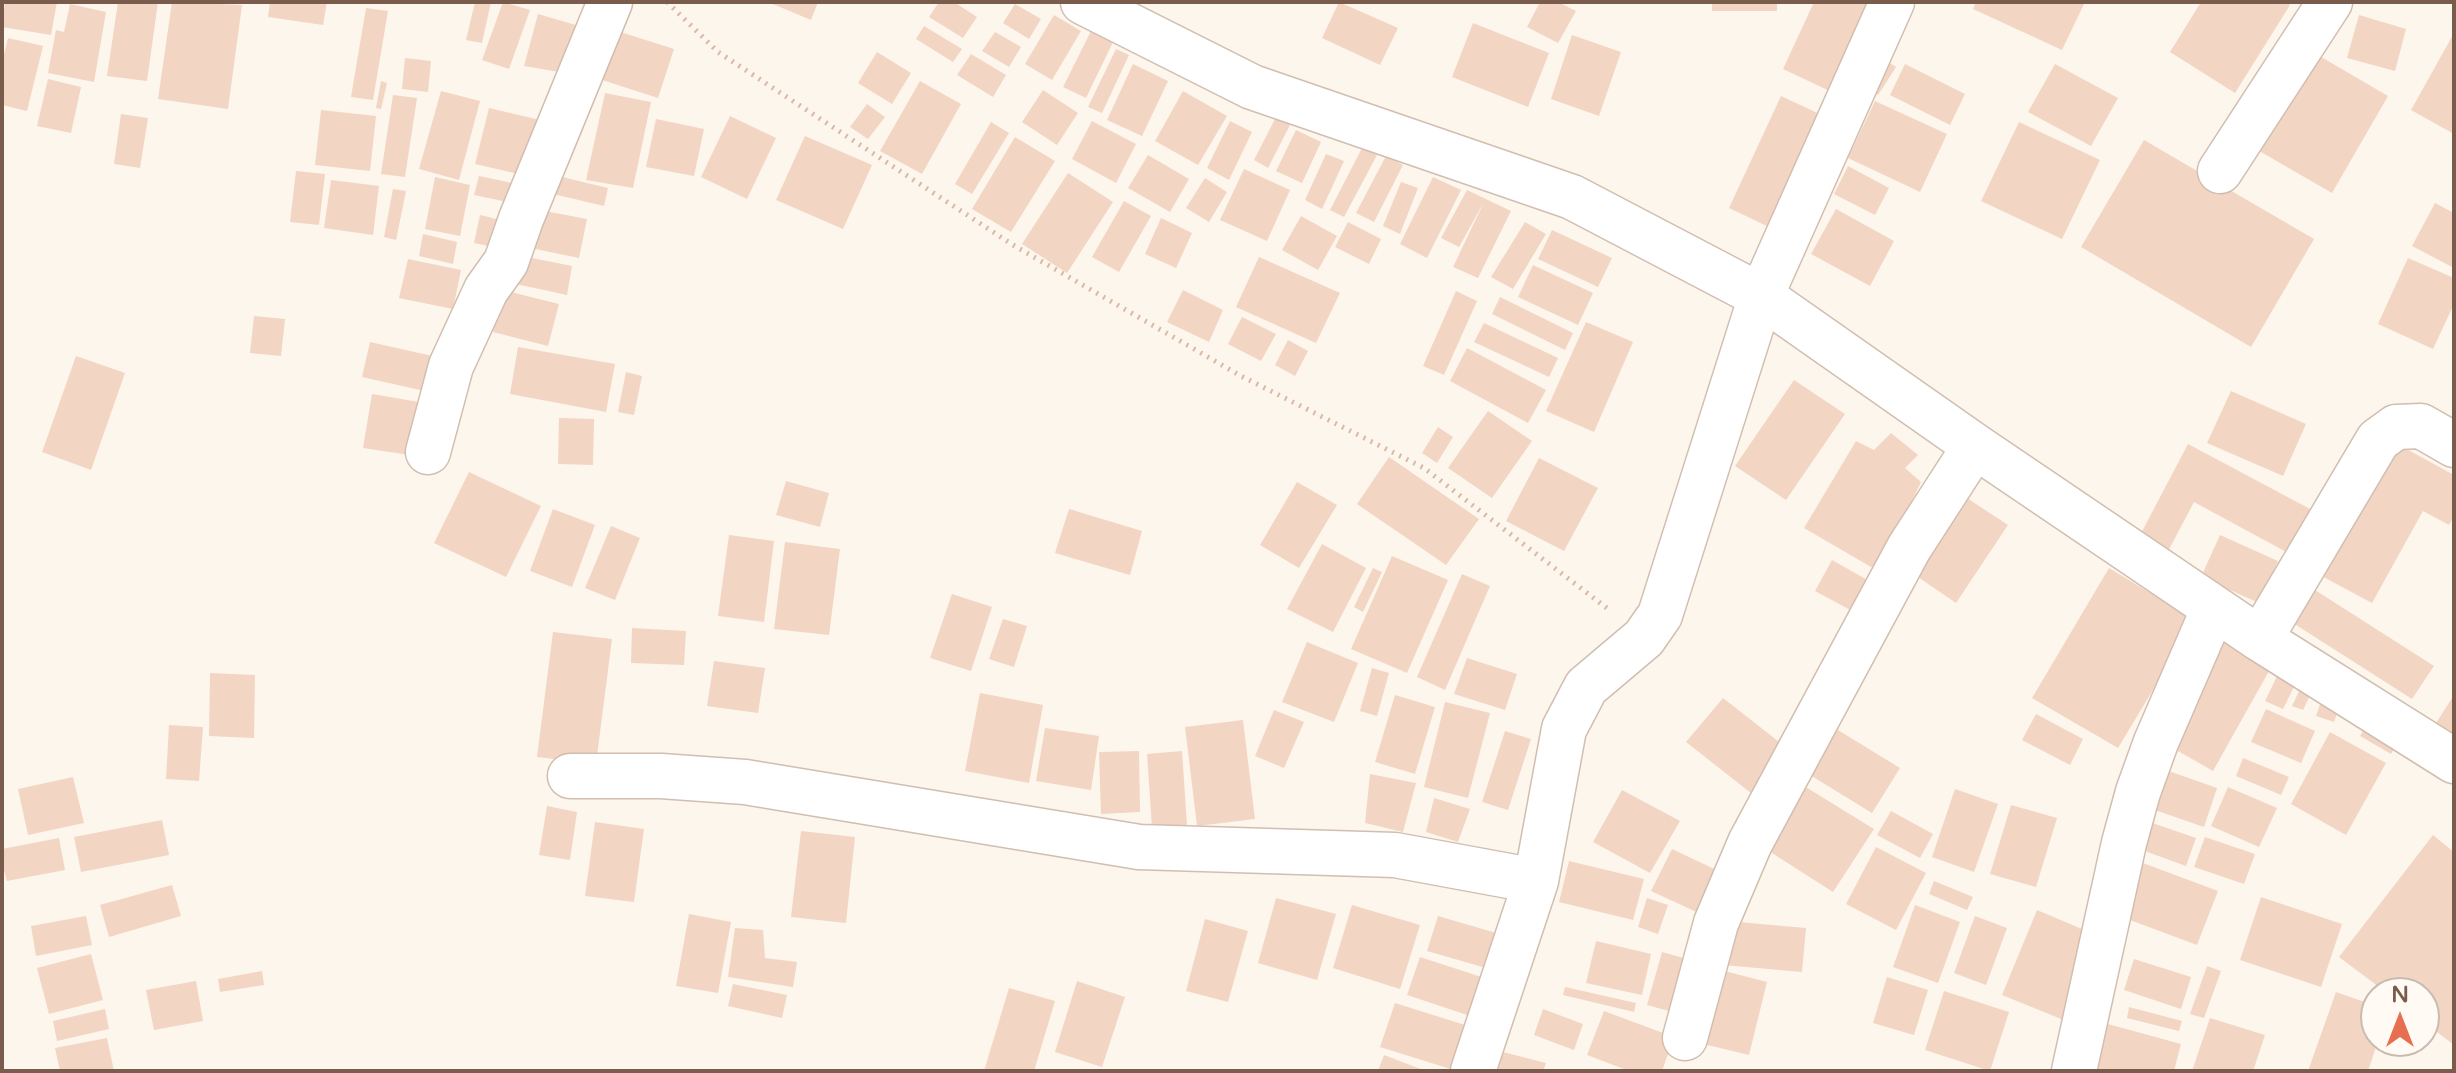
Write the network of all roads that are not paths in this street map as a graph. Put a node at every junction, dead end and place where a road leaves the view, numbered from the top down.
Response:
1 (610, 2) edge
2 (1892, 2) edge
3 (2330, 2) edge
4 (1097, 5) edge
5 (2220, 171) dead end
6 (1761, 296) junction
7 (2454, 445) edge
8 (1975, 446) junction
9 (428, 452) dead end
10 (2214, 608) junction
11 (2260, 639) junction
12 (2454, 761) edge
13 (570, 776) dead end
14 (1536, 881) junction
15 (1685, 1038) dead end
16 (1473, 1071) edge
17 (2074, 1071) edge

1 - 9 street
2 - 6 street
3 - 5 street
4 - 6 street
6 - 8 street
6 - 14 street
7 - 11 street
8 - 10 street
8 - 15 street
10 - 11 street
10 - 17 street
11 - 12 street
13 - 14 street
14 - 16 street

